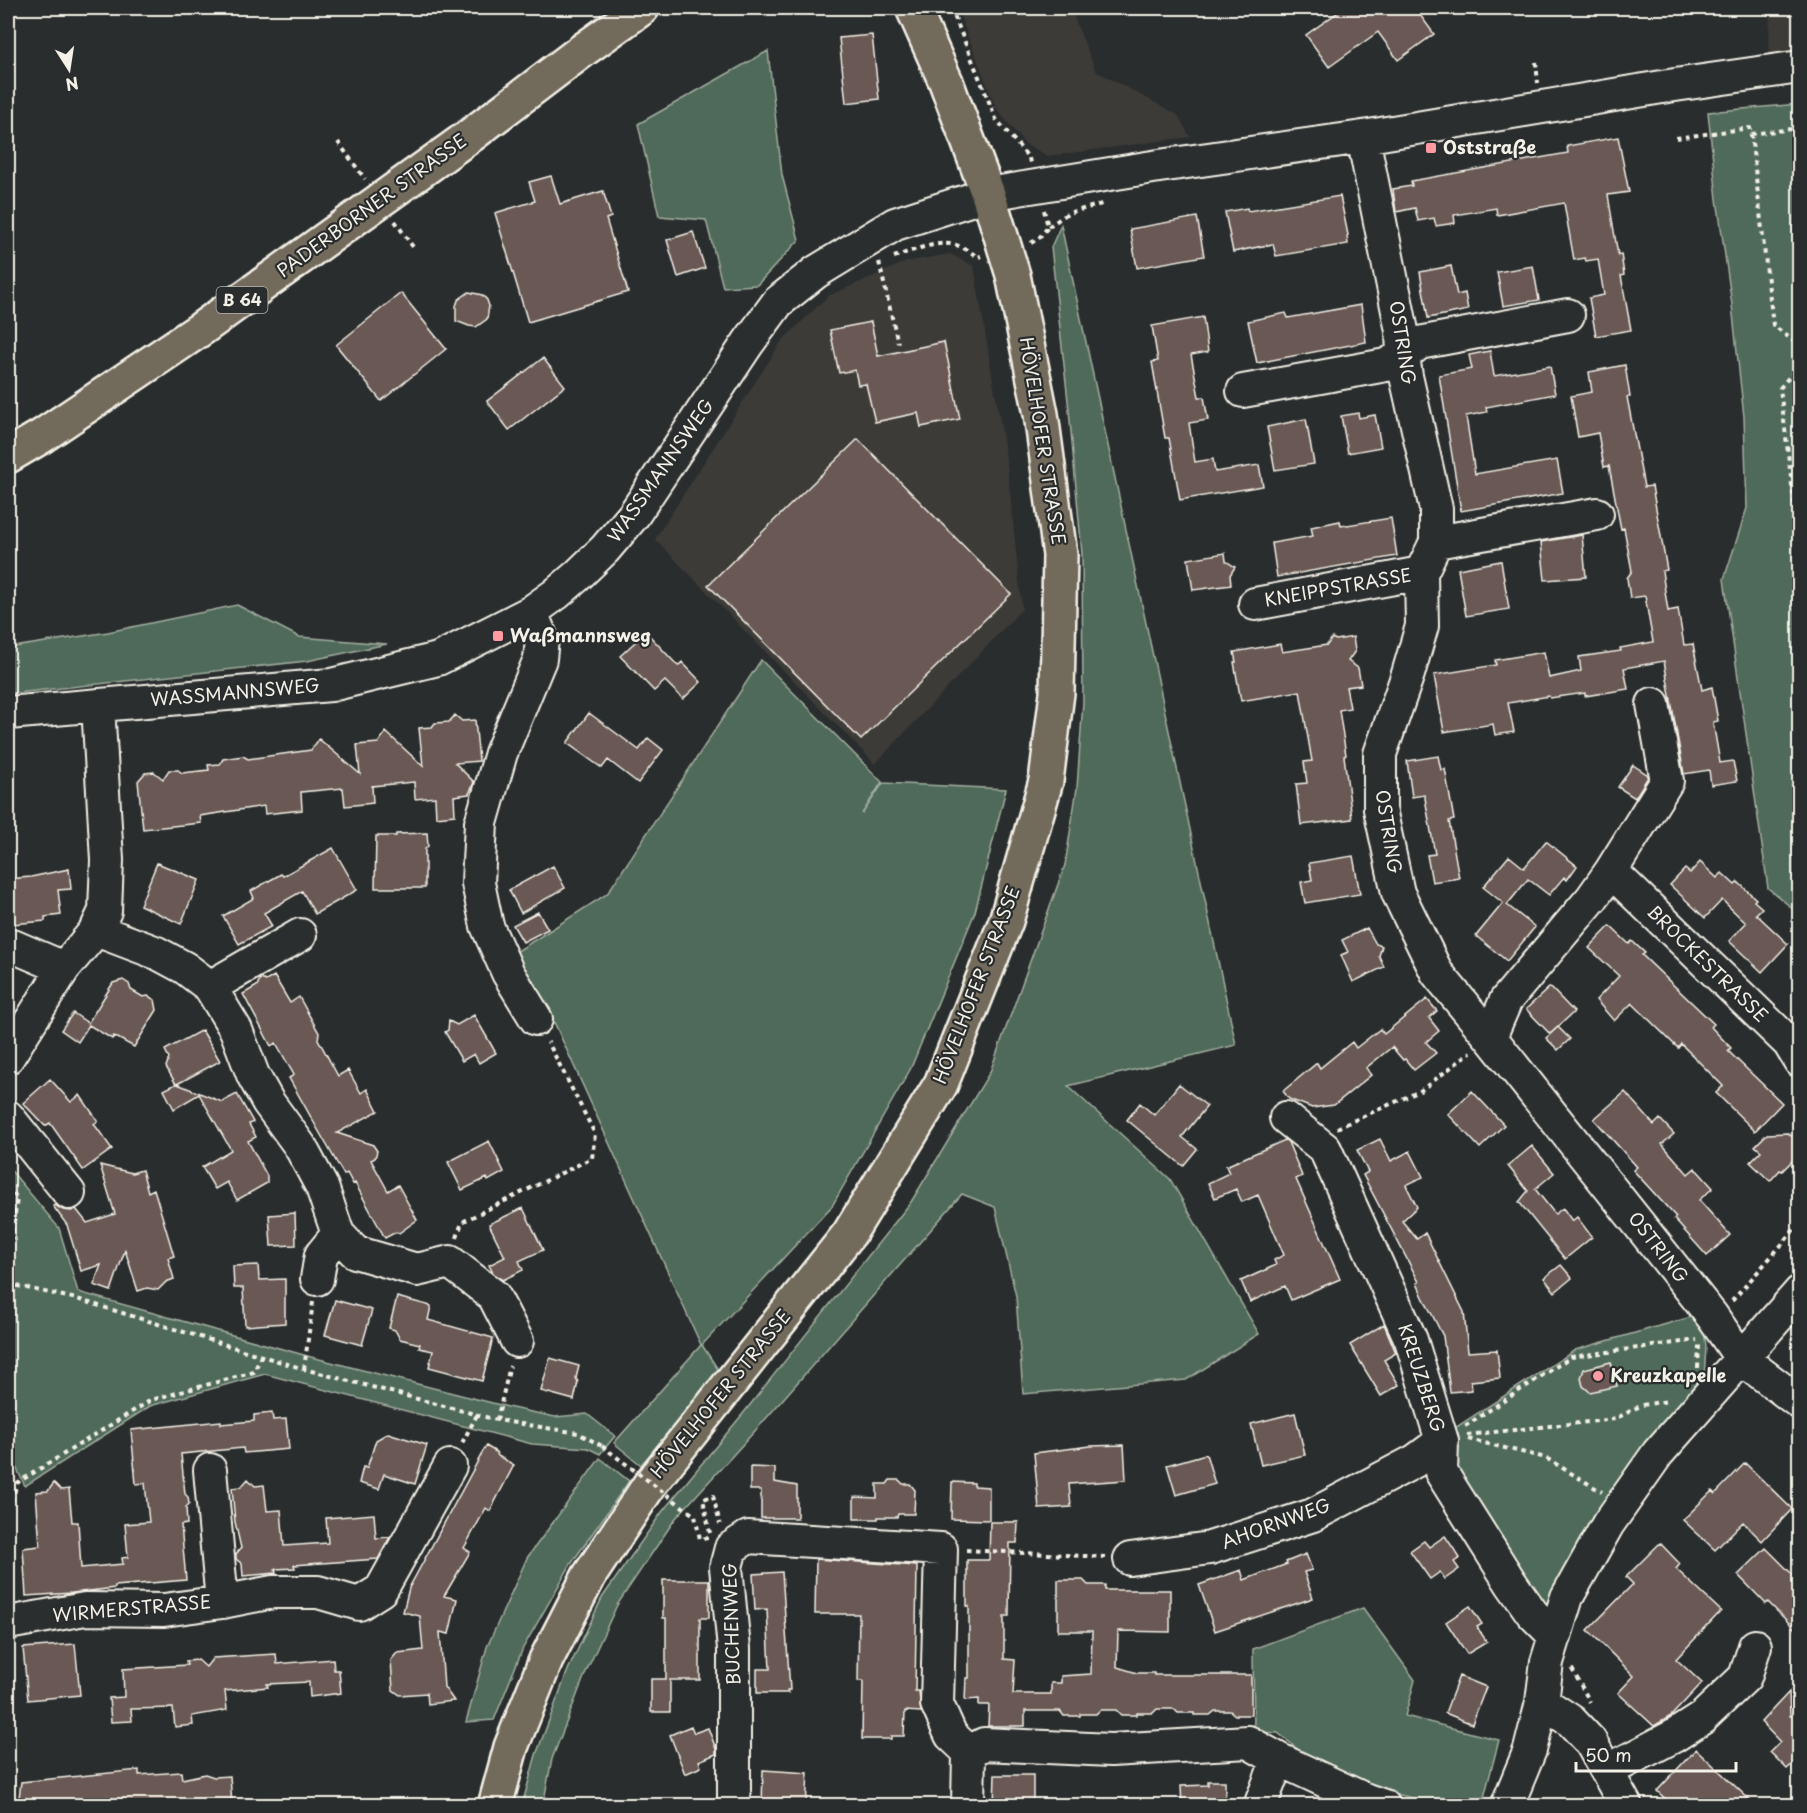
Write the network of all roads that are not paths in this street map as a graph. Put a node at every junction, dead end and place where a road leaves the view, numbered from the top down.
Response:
1 (668, 8) edge
2 (892, 8) edge
3 (913, 8) edge
4 (630, 16) edge
5 (934, 55) junction
6 (1800, 67) edge
7 (1363, 137) junction
8 (988, 194) junction
9 (1568, 315) dead end
10 (1403, 356) junction
11 (1243, 391) dead end
12 (8, 456) edge
13 (1597, 514) dead end
14 (1436, 542) junction
15 (1421, 573) junction
16 (1255, 604) dead end
17 (531, 612) junction
18 (1653, 704) dead end
19 (98, 705) junction
20 (8, 713) edge
21 (1611, 871) junction
22 (96, 930) junction
23 (300, 935) dead end
24 (8, 944) edge
25 (64, 968) junction
26 (210, 987) junction
27 (536, 1019) road end
28 (1490, 1037) junction
29 (8, 1057) edge
30 (1800, 1061) edge
31 (8, 1117) edge
32 (1286, 1118) dead end
33 (69, 1192) dead end
34 (338, 1234) junction
35 (317, 1279) road end
36 (1800, 1292) edge
37 (517, 1341) road end
38 (1741, 1358) junction
39 (1800, 1403) edge
40 (1442, 1441) junction
41 (450, 1466) road end
42 (210, 1470) dead end
43 (1130, 1559) road end
44 (222, 1602) junction
45 (8, 1623) edge
46 (1555, 1636) junction
47 (1755, 1646) dead end
48 (1542, 1702) junction
49 (969, 1752) junction
50 (1278, 1759) junction
51 (1607, 1771) junction
52 (495, 1806) edge
53 (734, 1806) edge
54 (968, 1806) edge
55 (1260, 1806) edge
56 (1384, 1806) edge
57 (1507, 1806) edge
58 (1626, 1806) edge

1 - 4 main road, PADERBORNER STRASSE
2 - 5 main road, HÖVELHOFER STRASSE
3 - 5 main road, HÖVELHOFER STRASSE
4 - 12 main road, PADERBORNER STRASSE / B 64
5 - 8 main road, HÖVELHOFER STRASSE
6 - 7 street
7 - 8 street
7 - 10 street, OSTRING
8 - 17 street, WASSMANNSWEG
8 - 52 main road, HÖVELHOFER STRASSE
9 - 10 street
10 - 11 street
10 - 14 street, OSTRING
13 - 14 street
14 - 15 street, OSTRING
15 - 16 street, KNEIPPSTRASSE
15 - 28 street, OSTRING
17 - 19 street, WASSMANNSWEG
17 - 27 street
18 - 21 street
19 - 20 street, WASSMANNSWEG
19 - 22 street
21 - 28 street
21 - 30 street, BROCKESTRASSE
22 - 25 street
22 - 26 street
23 - 26 street
24 - 25 street
25 - 29 street
26 - 34 street
28 - 38 street, OSTRING
31 - 33 street
32 - 40 street, KREUZBERG
34 - 35 street
34 - 37 street
36 - 38 street
38 - 39 street, OSTRING
38 - 46 street
40 - 43 street, AHORNWEG
40 - 46 street, KREUZBERG
41 - 44 street, WIRMERSTRASSE
42 - 44 street, WIRMERSTRASSE
44 - 45 street, WIRMERSTRASSE
46 - 48 street
47 - 51 street
48 - 51 street
48 - 57 street
49 - 50 street
49 - 53 street, BUCHENWEG
49 - 54 street
50 - 55 street
50 - 56 street
51 - 58 street

